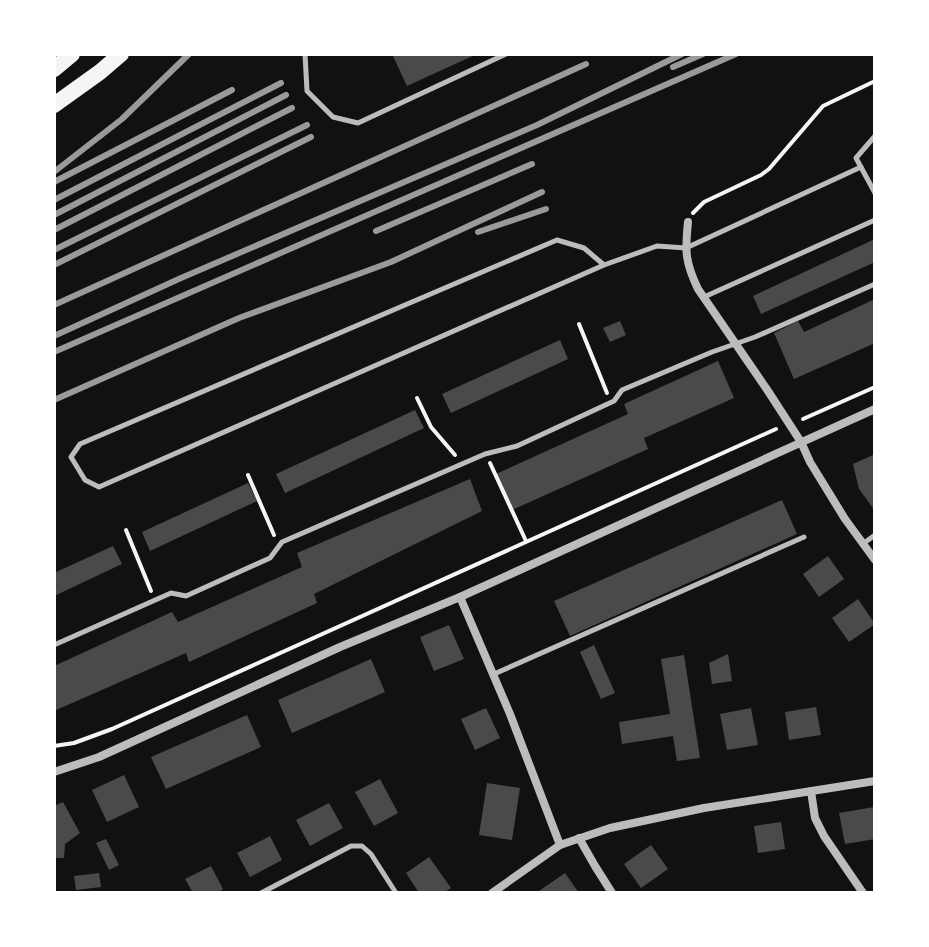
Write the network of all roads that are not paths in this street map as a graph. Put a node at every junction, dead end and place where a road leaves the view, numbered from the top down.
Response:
1 (72, 54) edge
2 (121, 54) edge
3 (305, 54) edge
4 (506, 54) edge
5 (54, 69) edge
6 (54, 105) edge
7 (875, 136) edge
8 (861, 167) junction
9 (875, 193) edge
10 (875, 220) edge
11 (688, 222) road end
12 (686, 248) junction
13 (604, 265) junction
14 (875, 284) edge
15 (703, 297) junction
16 (736, 343) junction
17 (875, 409) edge
18 (801, 442) junction
19 (875, 535) edge
20 (804, 537) dead end
21 (863, 544) junction
22 (875, 560) edge
23 (460, 597) junction
24 (54, 645) edge
25 (493, 675) junction
26 (54, 772) edge
27 (875, 781) edge
28 (811, 791) junction
29 (579, 838) junction
30 (560, 845) junction
31 (261, 893) edge
32 (396, 893) edge
33 (492, 893) edge
34 (612, 893) edge
35 (863, 893) edge

1 - 5 main road
2 - 6 main road
3 - 4 lane
7 - 8 lane
8 - 9 lane
8 - 12 lane
10 - 15 lane
11 - 12 street
12 - 13 lane
12 - 15 street
13 - 13 lane
14 - 16 lane
15 - 16 street
16 - 18 street
16 - 24 lane
17 - 18 street
18 - 21 street
18 - 23 street
19 - 21 lane
20 - 25 lane
21 - 22 street
23 - 25 street
23 - 26 street
25 - 30 street
27 - 28 street
28 - 29 street
28 - 35 street
29 - 30 street
29 - 34 street
30 - 33 street
31 - 32 lane

